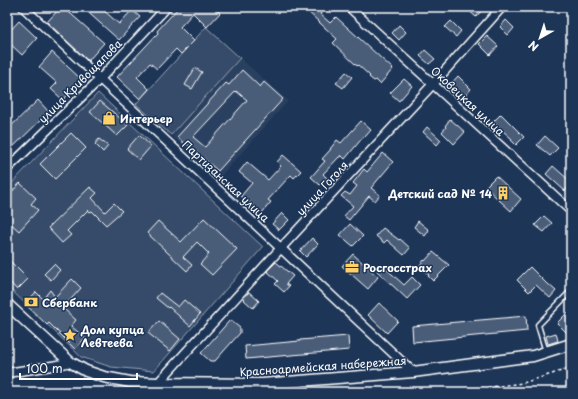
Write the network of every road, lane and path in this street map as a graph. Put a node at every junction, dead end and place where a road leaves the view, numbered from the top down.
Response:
1 (23, 7) edge
2 (167, 7) edge
3 (350, 7) edge
4 (502, 7) edge
5 (100, 79) junction
6 (433, 84) junction
7 (7, 169) edge
8 (571, 211) edge
9 (281, 248) junction
10 (571, 291) edge
11 (7, 304) edge
12 (571, 344) edge
13 (546, 352) junction
14 (70, 362) junction
15 (571, 368) edge
16 (414, 372) junction
17 (7, 373) edge
18 (158, 383) junction
19 (452, 392) edge

1 - 5 street, Партизанская улица
2 - 5 street, улица Кривощапова
3 - 6 street, Оковецкая улица
4 - 6 street, улица Гоголя
5 - 7 street, улица Кривощапова
5 - 9 street, Партизанская улица
6 - 8 street, Оковецкая улица
6 - 9 street, улица Гоголя
9 - 16 street, Партизанская улица
9 - 18 street, улица Гоголя
10 - 13 lane
11 - 14 street, Красноармейская набережная
12 - 13 street, Красноармейская набережная
13 - 16 street, Красноармейская набережная
14 - 17 street
14 - 18 street, Красноармейская набережная
15 - 19 path
16 - 18 street, Красноармейская набережная

